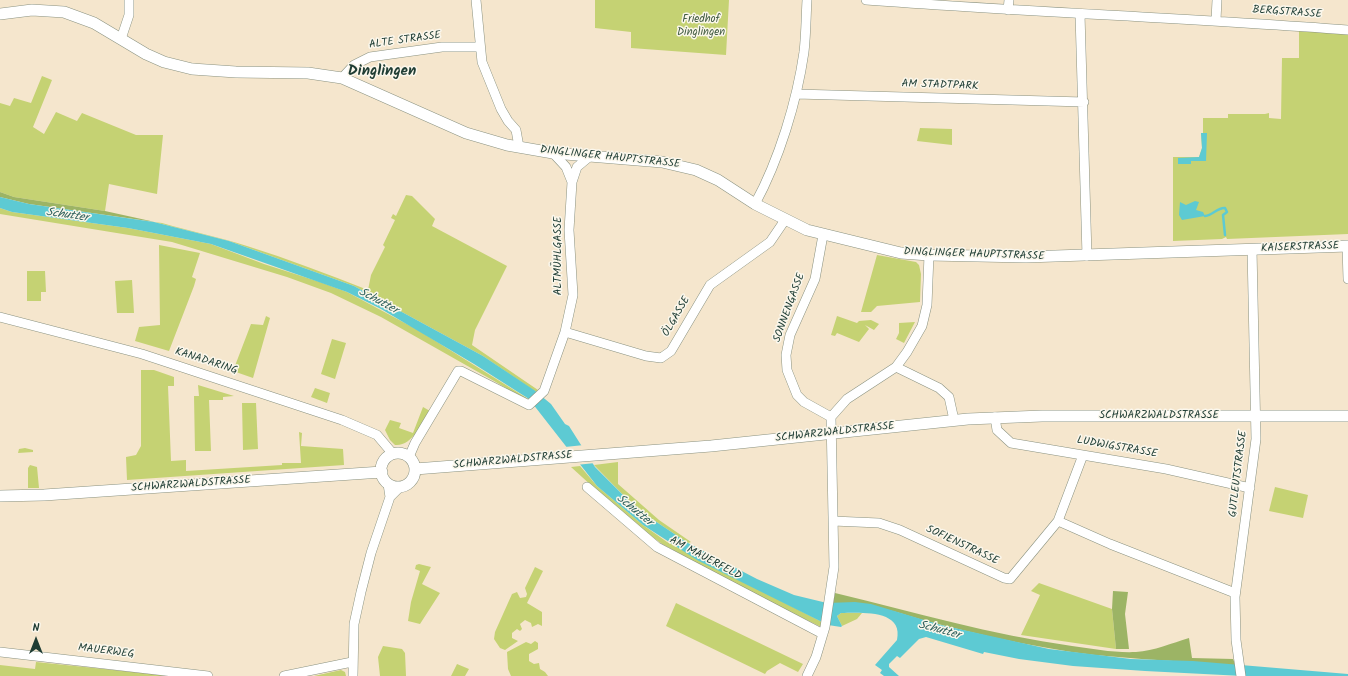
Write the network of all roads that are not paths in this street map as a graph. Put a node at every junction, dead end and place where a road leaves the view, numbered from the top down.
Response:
1 (129, 0) edge
2 (476, 0) edge
3 (807, 0) edge
4 (866, 0) edge
5 (1009, 0) edge
6 (1217, 0) edge
7 (1008, 10) junction
8 (0, 14) edge
9 (1080, 14) junction
10 (1216, 20) junction
11 (1348, 30) edge
12 (121, 39) junction
13 (479, 48) junction
14 (342, 78) junction
15 (796, 94) junction
16 (1084, 102) junction
17 (519, 147) junction
18 (553, 153) junction
19 (589, 157) junction
20 (572, 182) junction
21 (755, 204) junction
22 (785, 220) junction
23 (823, 235) junction
24 (1347, 246) edge
25 (1252, 249) junction
26 (929, 256) junction
27 (1087, 256) junction
28 (1348, 279) edge
29 (0, 317) edge
30 (565, 332) junction
31 (896, 367) junction
32 (1256, 416) junction
33 (1348, 416) edge
34 (831, 417) junction
35 (995, 417) junction
36 (954, 420) junction
37 (830, 434) junction
38 (393, 454) junction
39 (1083, 455) junction
40 (409, 457) junction
41 (415, 469) junction
42 (382, 472) junction
43 (388, 484) junction
44 (400, 487) junction
45 (587, 488) dead end
46 (1250, 488) junction
47 (0, 496) edge
48 (390, 497) junction
49 (833, 521) junction
50 (1058, 521) junction
51 (1235, 593) junction
52 (824, 631) junction
53 (0, 652) edge
54 (352, 662) junction
55 (208, 676) edge
56 (284, 676) edge
57 (353, 676) edge
58 (807, 676) edge
59 (1241, 676) edge

1 - 12 street
2 - 13 street
3 - 15 street
4 - 7 street, BERGSTRASSE
5 - 7 street
6 - 10 street
7 - 9 street, BERGSTRASSE
8 - 12 street, DINGLINGER HAUPTSTRASSE
9 - 10 street, BERGSTRASSE
9 - 16 street
10 - 11 street, BERGSTRASSE
12 - 14 street, DINGLINGER HAUPTSTRASSE
13 - 14 street, ALTE STRASSE
13 - 17 street
14 - 17 street, DINGLINGER HAUPTSTRASSE
15 - 16 street, AM STADTPARK
15 - 21 street
16 - 27 street
17 - 18 street, DINGLINGER HAUPTSTRASSE
18 - 19 street, DINGLINGER HAUPTSTRASSE
18 - 20 street, ALTMÜHLGASSE
19 - 20 street, ALTMÜHLGASSE
19 - 21 street, DINGLINGER HAUPTSTRASSE
20 - 30 street, ALTMÜHLGASSE
21 - 22 street, DINGLINGER HAUPTSTRASSE
22 - 23 street, DINGLINGER HAUPTSTRASSE
22 - 30 street, ÖLGASSE
23 - 26 street, DINGLINGER HAUPTSTRASSE
23 - 34 street, SONNENGASSE
24 - 25 street, KAISERSTRASSE
24 - 28 street
25 - 27 street, DINGLINGER HAUPTSTRASSE
25 - 32 street, GUTLEUTSTRASSE
26 - 27 street, DINGLINGER HAUPTSTRASSE
26 - 31 street
29 - 38 street, KANADARING
30 - 40 street, ALTMÜHLGASSE
31 - 34 street
31 - 36 street
32 - 33 street, SCHWARZWALDSTRASSE
32 - 35 street, SCHWARZWALDSTRASSE
32 - 46 street, GUTLEUTSTRASSE
34 - 37 street
35 - 36 street, SCHWARZWALDSTRASSE
35 - 39 street, LUDWIGSTRASSE
36 - 37 street, SCHWARZWALDSTRASSE
37 - 41 street, SCHWARZWALDSTRASSE
37 - 49 street
38 - 40 street
38 - 42 street
39 - 46 street, LUDWIGSTRASSE
39 - 50 street, SOFIENSTRASSE
40 - 41 street
41 - 44 street
42 - 43 street
42 - 47 street, SCHWARZWALDSTRASSE
43 - 44 street
43 - 48 street
44 - 48 street
45 - 52 street, AM MAUERFELD
46 - 51 street, GUTLEUTSTRASSE
48 - 54 street
49 - 50 street, SOFIENSTRASSE
49 - 52 street
50 - 51 street
51 - 59 street, GUTLEUTSTRASSE
52 - 58 street
53 - 55 street, MAUERWEG
54 - 56 street
54 - 57 street

